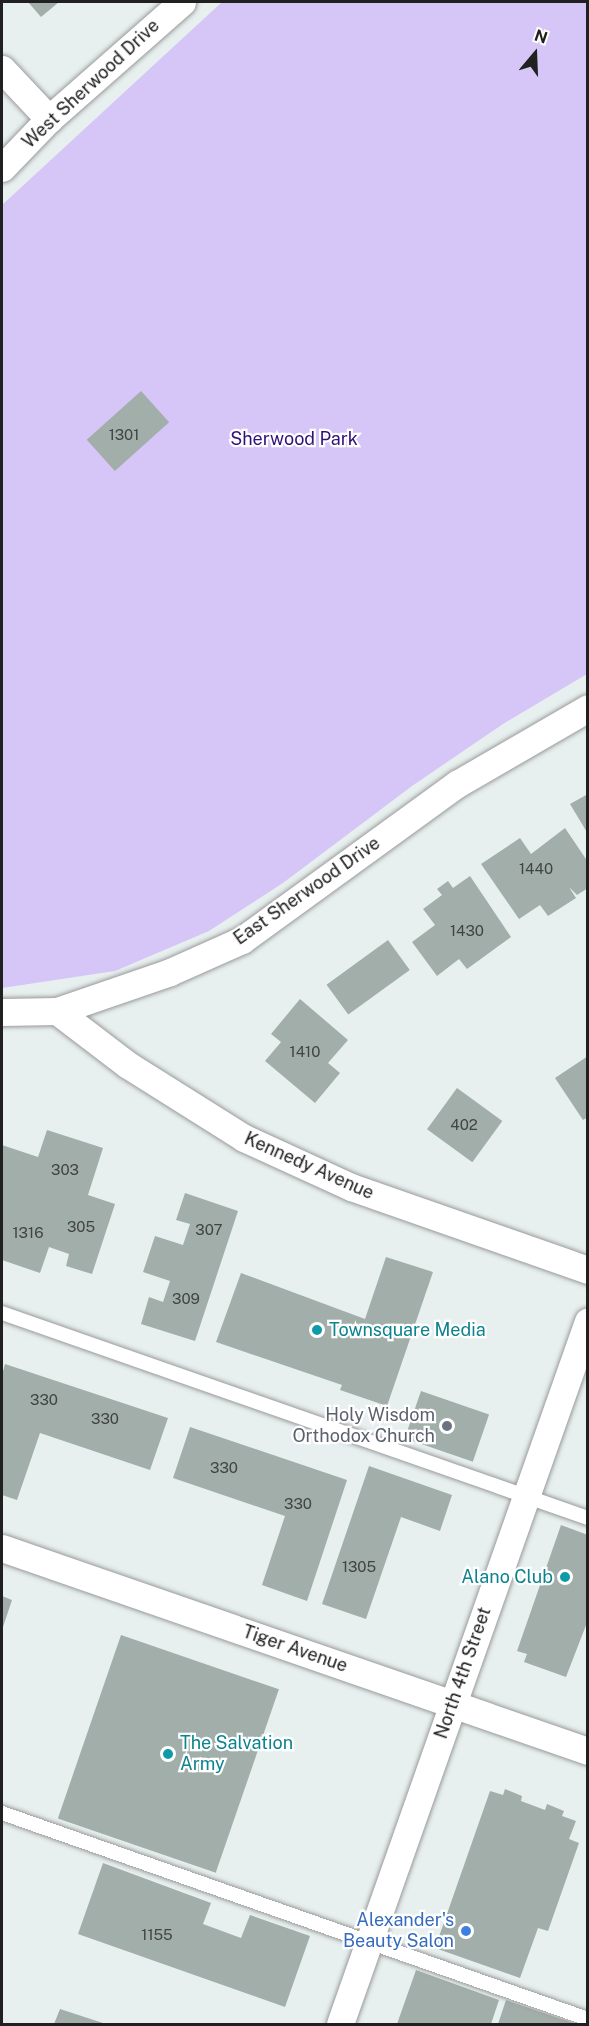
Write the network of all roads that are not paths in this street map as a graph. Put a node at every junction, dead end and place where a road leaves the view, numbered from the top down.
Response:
1 (182, 2) edge
2 (2, 69) edge
3 (49, 119) junction
4 (2, 168) edge
5 (588, 708) edge
6 (57, 1011) junction
7 (2, 1012) edge
8 (588, 1270) edge
9 (2, 1313) edge
10 (588, 1321) edge
11 (526, 1496) junction
12 (588, 1518) edge
13 (2, 1548) edge
14 (452, 1704) junction
15 (588, 1751) edge
16 (2, 1814) edge
17 (369, 1942) junction
18 (588, 2019) edge
19 (340, 2025) edge

1 - 3 street, West Sherwood Drive
2 - 3 street
3 - 4 street, West Sherwood Drive
5 - 6 street, East Sherwood Drive
6 - 7 street, East Sherwood Drive
6 - 8 street, Kennedy Avenue
9 - 11 lane
10 - 11 street, North 4th Street
11 - 12 lane
11 - 14 street, North 4th Street
13 - 14 street, Tiger Avenue
14 - 15 street, Tiger Avenue
14 - 17 street, North 4th Street
16 - 17 lane
17 - 18 lane
17 - 19 street, North 4th Street

